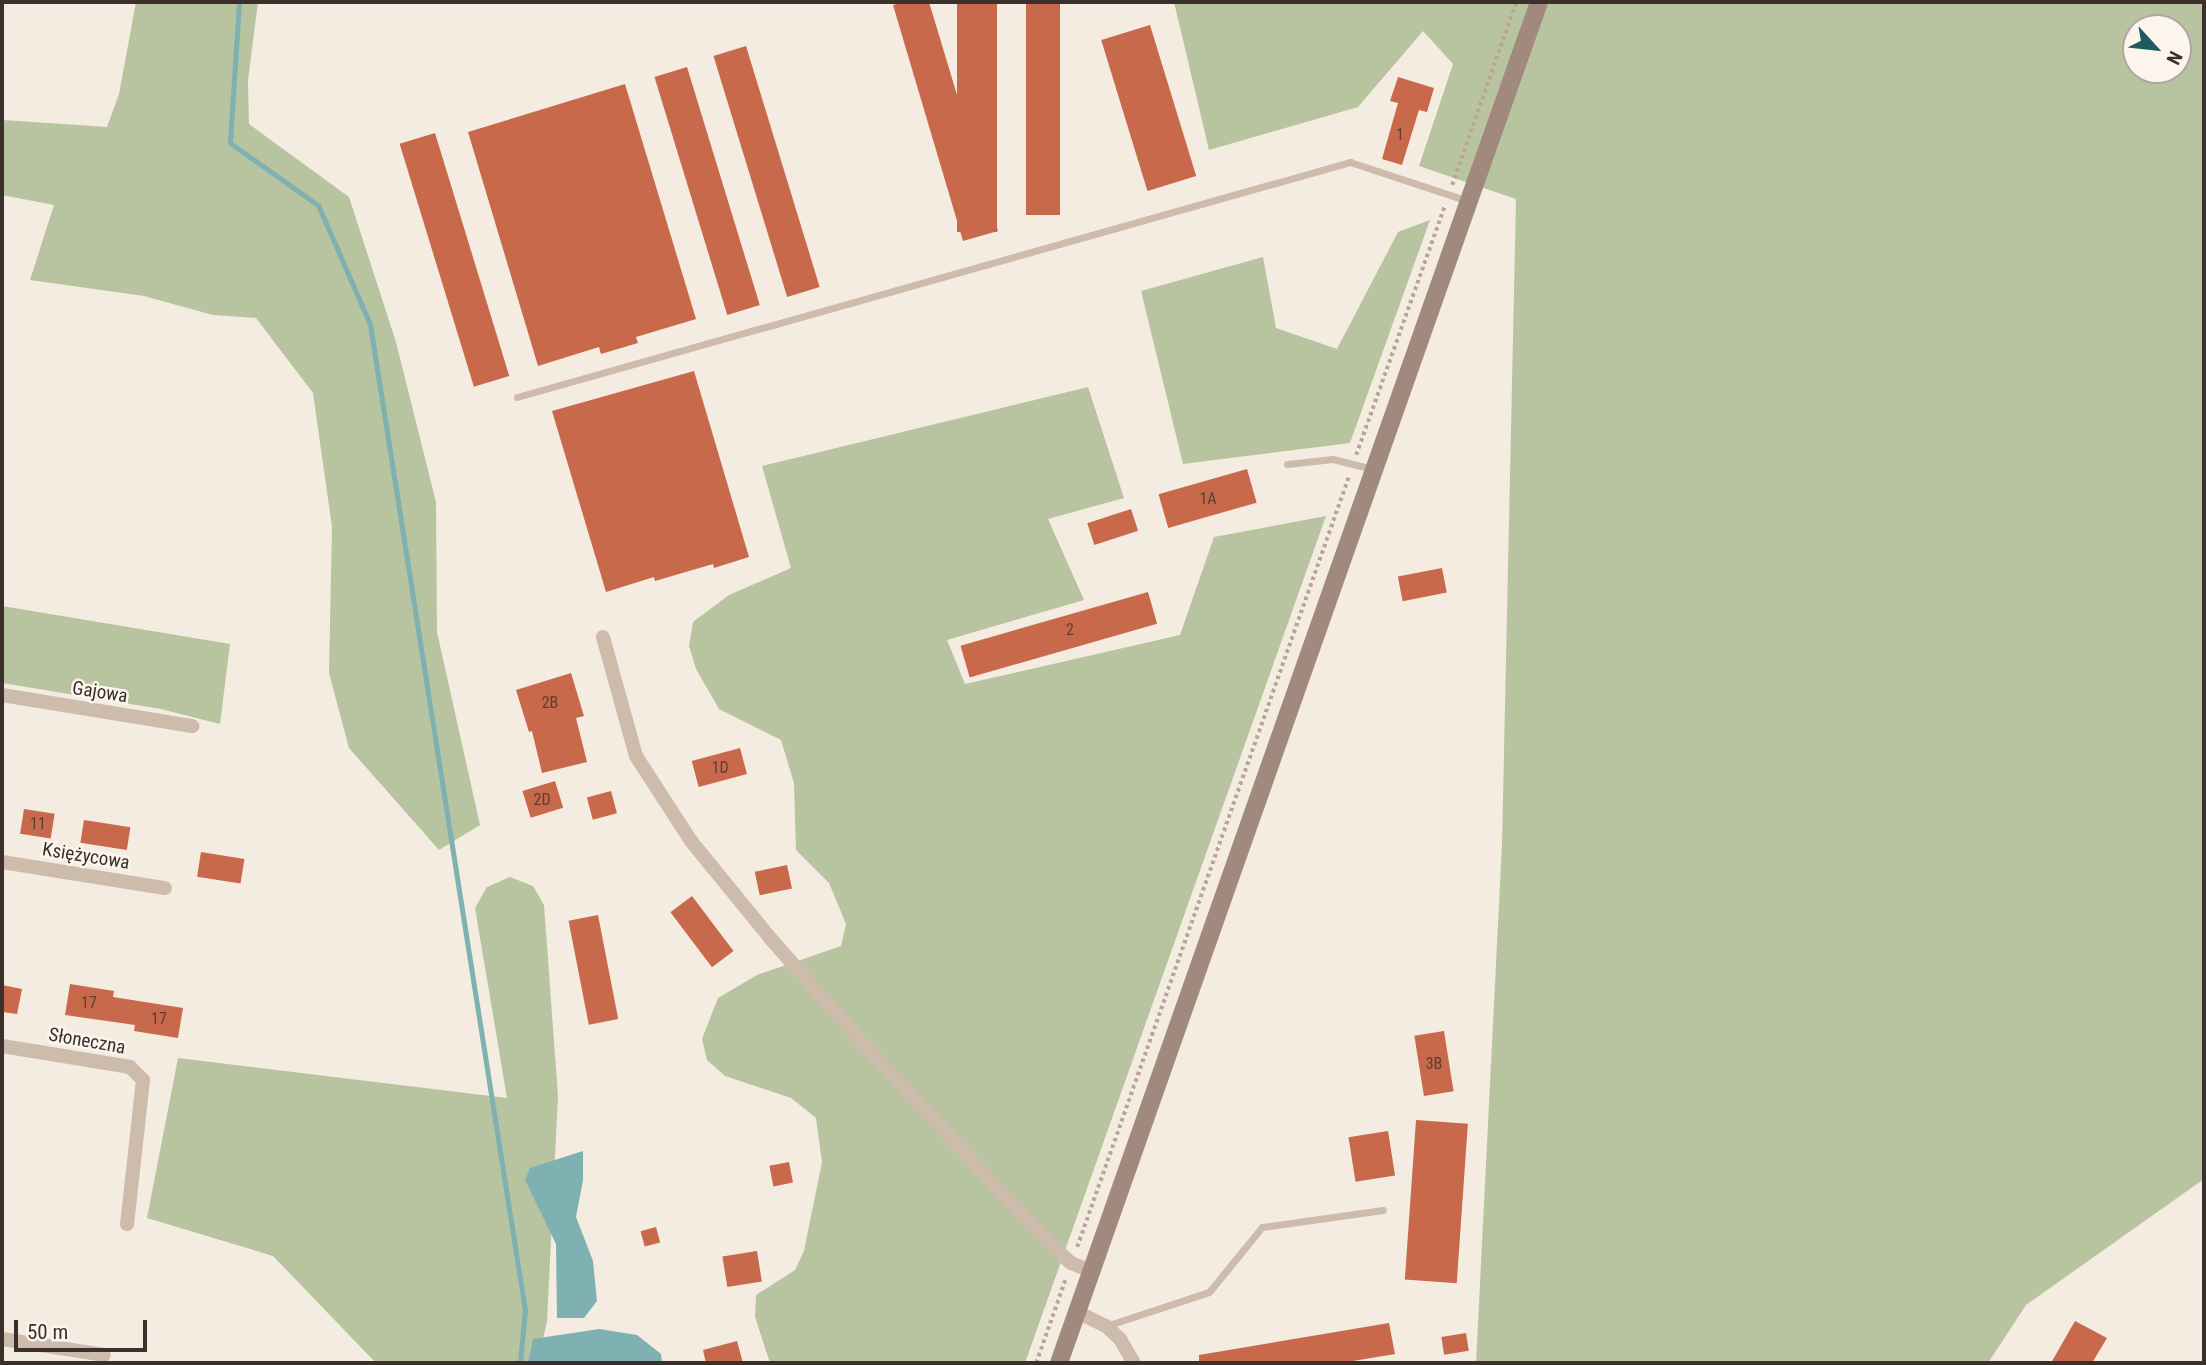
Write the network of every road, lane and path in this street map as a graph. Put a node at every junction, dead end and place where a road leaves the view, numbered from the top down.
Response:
1 (1516, 2) edge
2 (1539, 2) edge
3 (1448, 195) junction
4 (1468, 202) junction
5 (517, 397) dead end
6 (1354, 463) junction
7 (1287, 464) dead end
8 (1374, 470) junction
9 (603, 637) dead end
10 (2, 695) edge
11 (192, 726) dead end
12 (2, 862) edge
13 (165, 888) dead end
14 (2, 1046) edge
15 (1383, 1210) dead end
16 (127, 1224) dead end
17 (1078, 1245) junction
18 (1098, 1252) junction
19 (1071, 1263) junction
20 (1091, 1271) junction
21 (1077, 1312) junction
22 (1106, 1326) junction
23 (2, 1339) edge
24 (104, 1355) dead end
25 (1036, 1363) edge
26 (1059, 1363) edge
27 (1134, 1363) edge

1 - 3 path
2 - 4 street
3 - 4 lane
3 - 5 lane
3 - 6 path
4 - 8 street
6 - 7 lane
6 - 8 lane
6 - 17 path
8 - 18 street
9 - 19 street
10 - 11 street, Gajowa
12 - 13 street, Księżycowa
14 - 16 street, Słoneczna
15 - 22 lane
17 - 18 path
17 - 19 path
18 - 20 street
19 - 20 street
19 - 25 path
20 - 21 street
21 - 22 street
21 - 26 street
22 - 27 street
23 - 24 street

